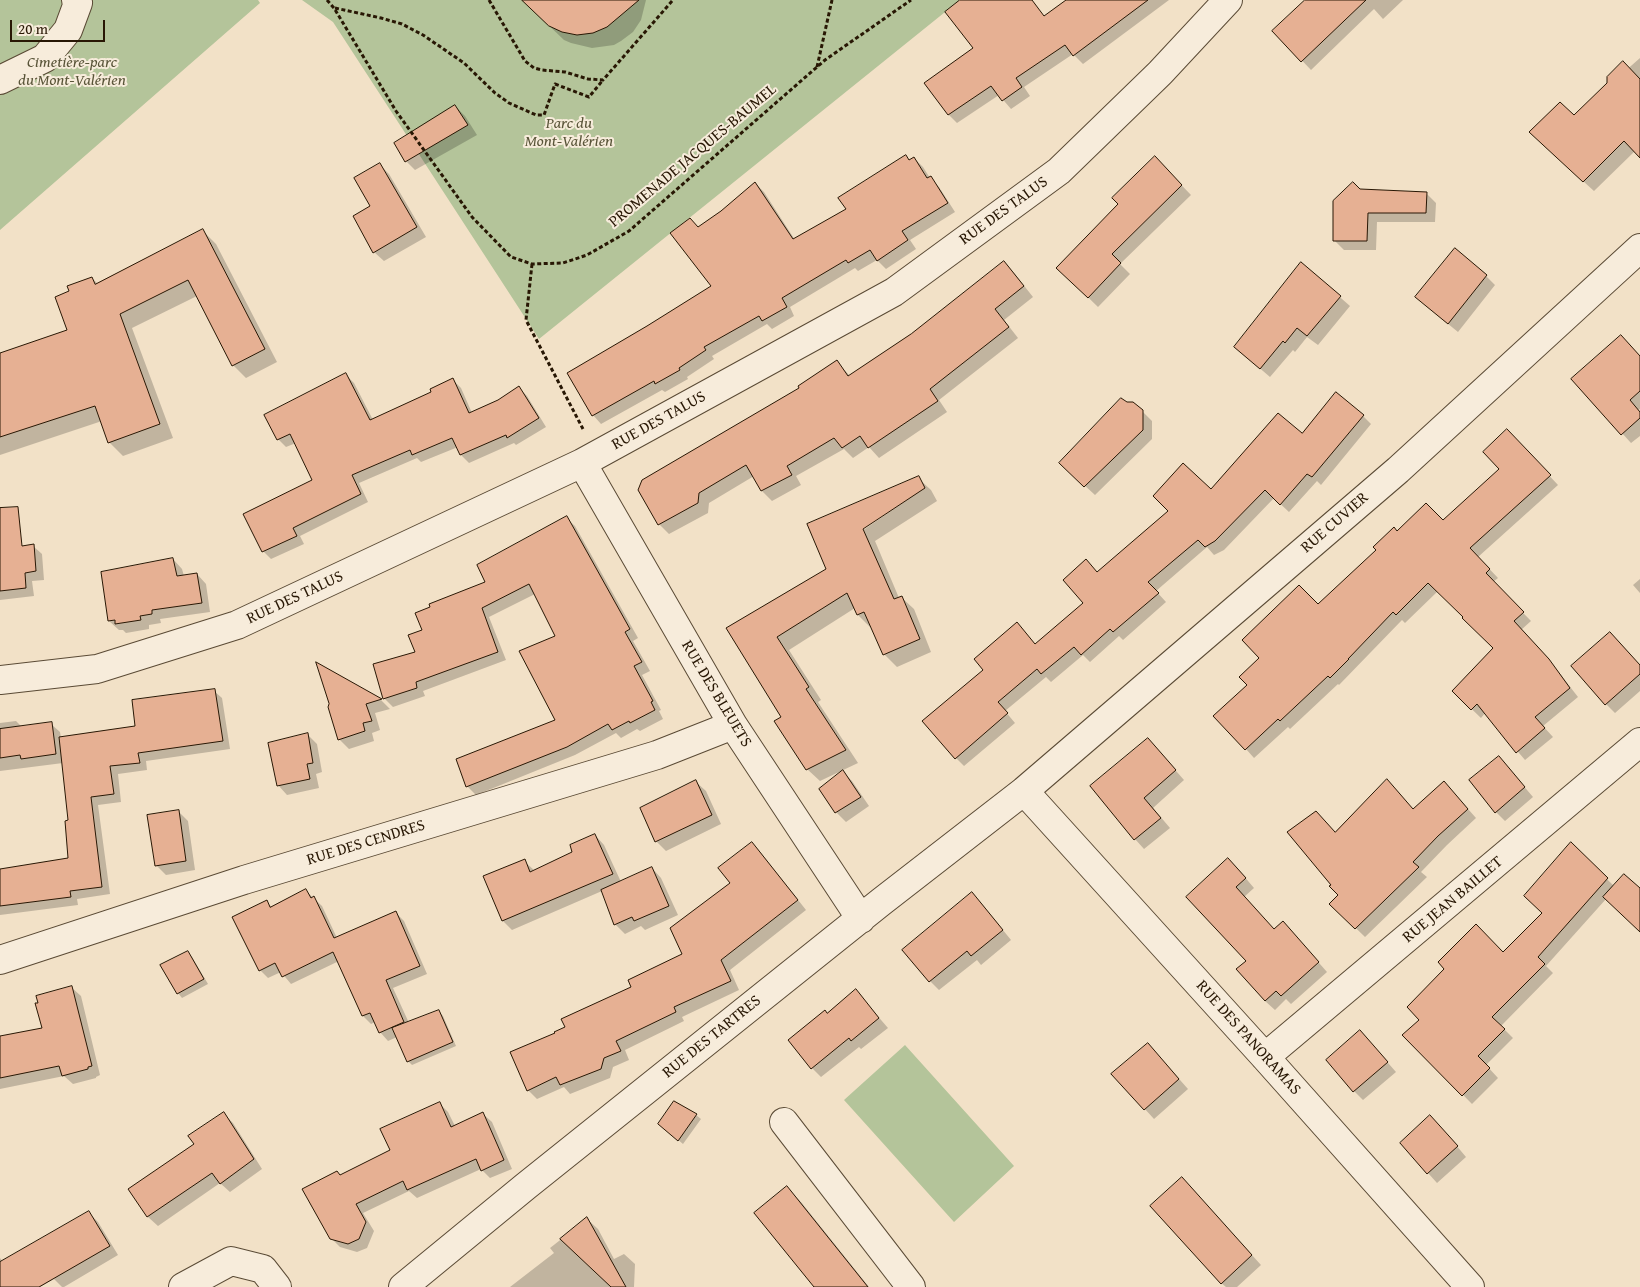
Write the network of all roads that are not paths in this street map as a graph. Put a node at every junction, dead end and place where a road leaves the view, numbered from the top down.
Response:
1 (76, 0) edge
2 (1228, 0) edge
3 (0, 80) edge
4 (1640, 248) edge
5 (582, 463) junction
6 (0, 680) edge
7 (732, 725) junction
8 (1640, 742) edge
9 (1024, 791) junction
10 (861, 919) junction
11 (0, 960) edge
12 (1265, 1057) junction
13 (784, 1122) dead end
14 (183, 1287) edge
15 (277, 1287) edge
16 (403, 1287) edge
17 (911, 1287) edge
18 (1470, 1287) edge

1 - 3 street
2 - 5 street, RUE DES TALUS
4 - 9 street, RUE CUVIER
5 - 6 street, RUE DES TALUS
5 - 7 street, RUE DES BLEUETS
7 - 10 street, RUE DES BLEUETS
7 - 11 street, RUE DES CENDRES
8 - 12 street, RUE JEAN BAILLET
9 - 10 street, RUE DES TARTRES
9 - 12 street, RUE DES PANORAMAS
10 - 16 street, RUE DES TARTRES
12 - 18 street, RUE DES PANORAMAS
13 - 17 street
14 - 15 street

